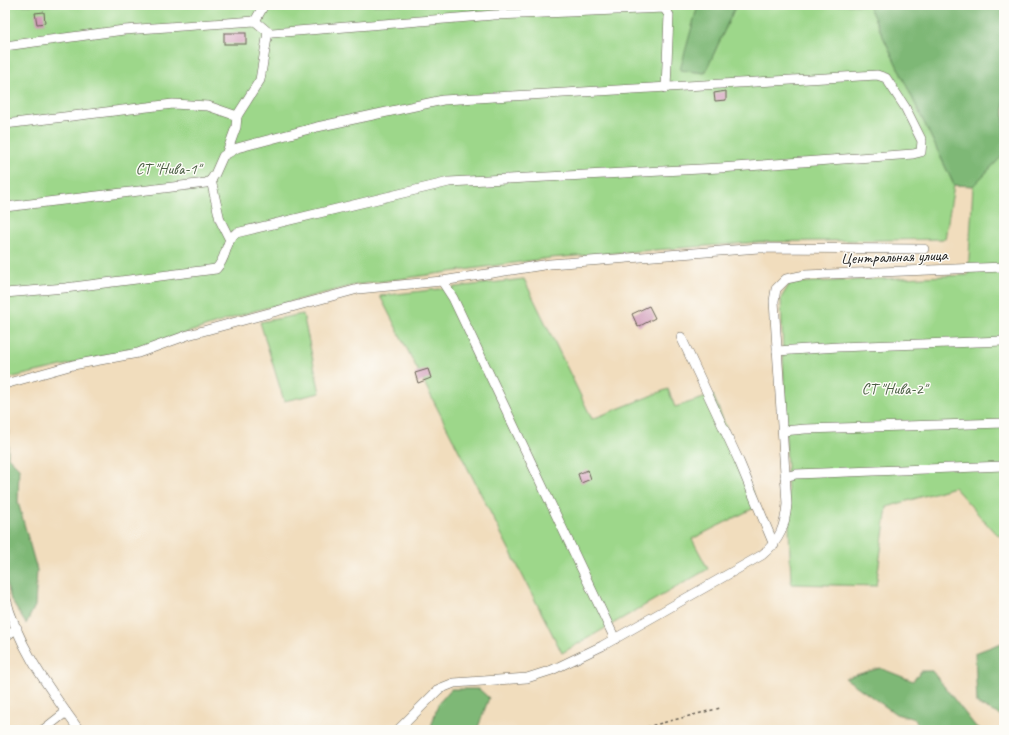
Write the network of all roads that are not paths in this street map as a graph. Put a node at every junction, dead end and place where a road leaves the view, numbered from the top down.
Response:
1 (264, 5) edge
2 (256, 21) junction
3 (268, 32) junction
4 (5, 46) edge
5 (666, 88) junction
6 (237, 116) junction
7 (5, 124) edge
8 (227, 152) junction
9 (211, 180) junction
10 (5, 207) edge
11 (229, 238) junction
12 (924, 249) dead end
13 (1004, 267) edge
14 (442, 281) junction
15 (5, 293) edge
16 (681, 337) dead end
17 (1004, 342) edge
18 (778, 351) junction
19 (5, 384) edge
20 (1004, 423) edge
21 (783, 431) junction
22 (1004, 466) edge
23 (785, 477) junction
24 (774, 545) junction
25 (5, 595) edge
26 (17, 628) junction
27 (5, 637) edge
28 (615, 639) junction
29 (66, 712) junction
30 (43, 730) edge
31 (79, 730) edge
32 (398, 730) edge

1 - 2 street
2 - 3 street
2 - 4 street
3 - 5 street
3 - 6 street
5 - 8 street
5 - 11 street
6 - 7 street
6 - 8 street
8 - 9 street
9 - 10 street
9 - 11 street
11 - 15 street
12 - 14 street
13 - 18 street, Центральная улица
14 - 19 street
14 - 28 street
16 - 24 street
17 - 18 street
18 - 21 street
20 - 21 street
21 - 23 street
22 - 23 street
23 - 24 street
24 - 28 street
25 - 26 street
26 - 27 street
26 - 29 street
28 - 32 street
29 - 30 street
29 - 31 street

